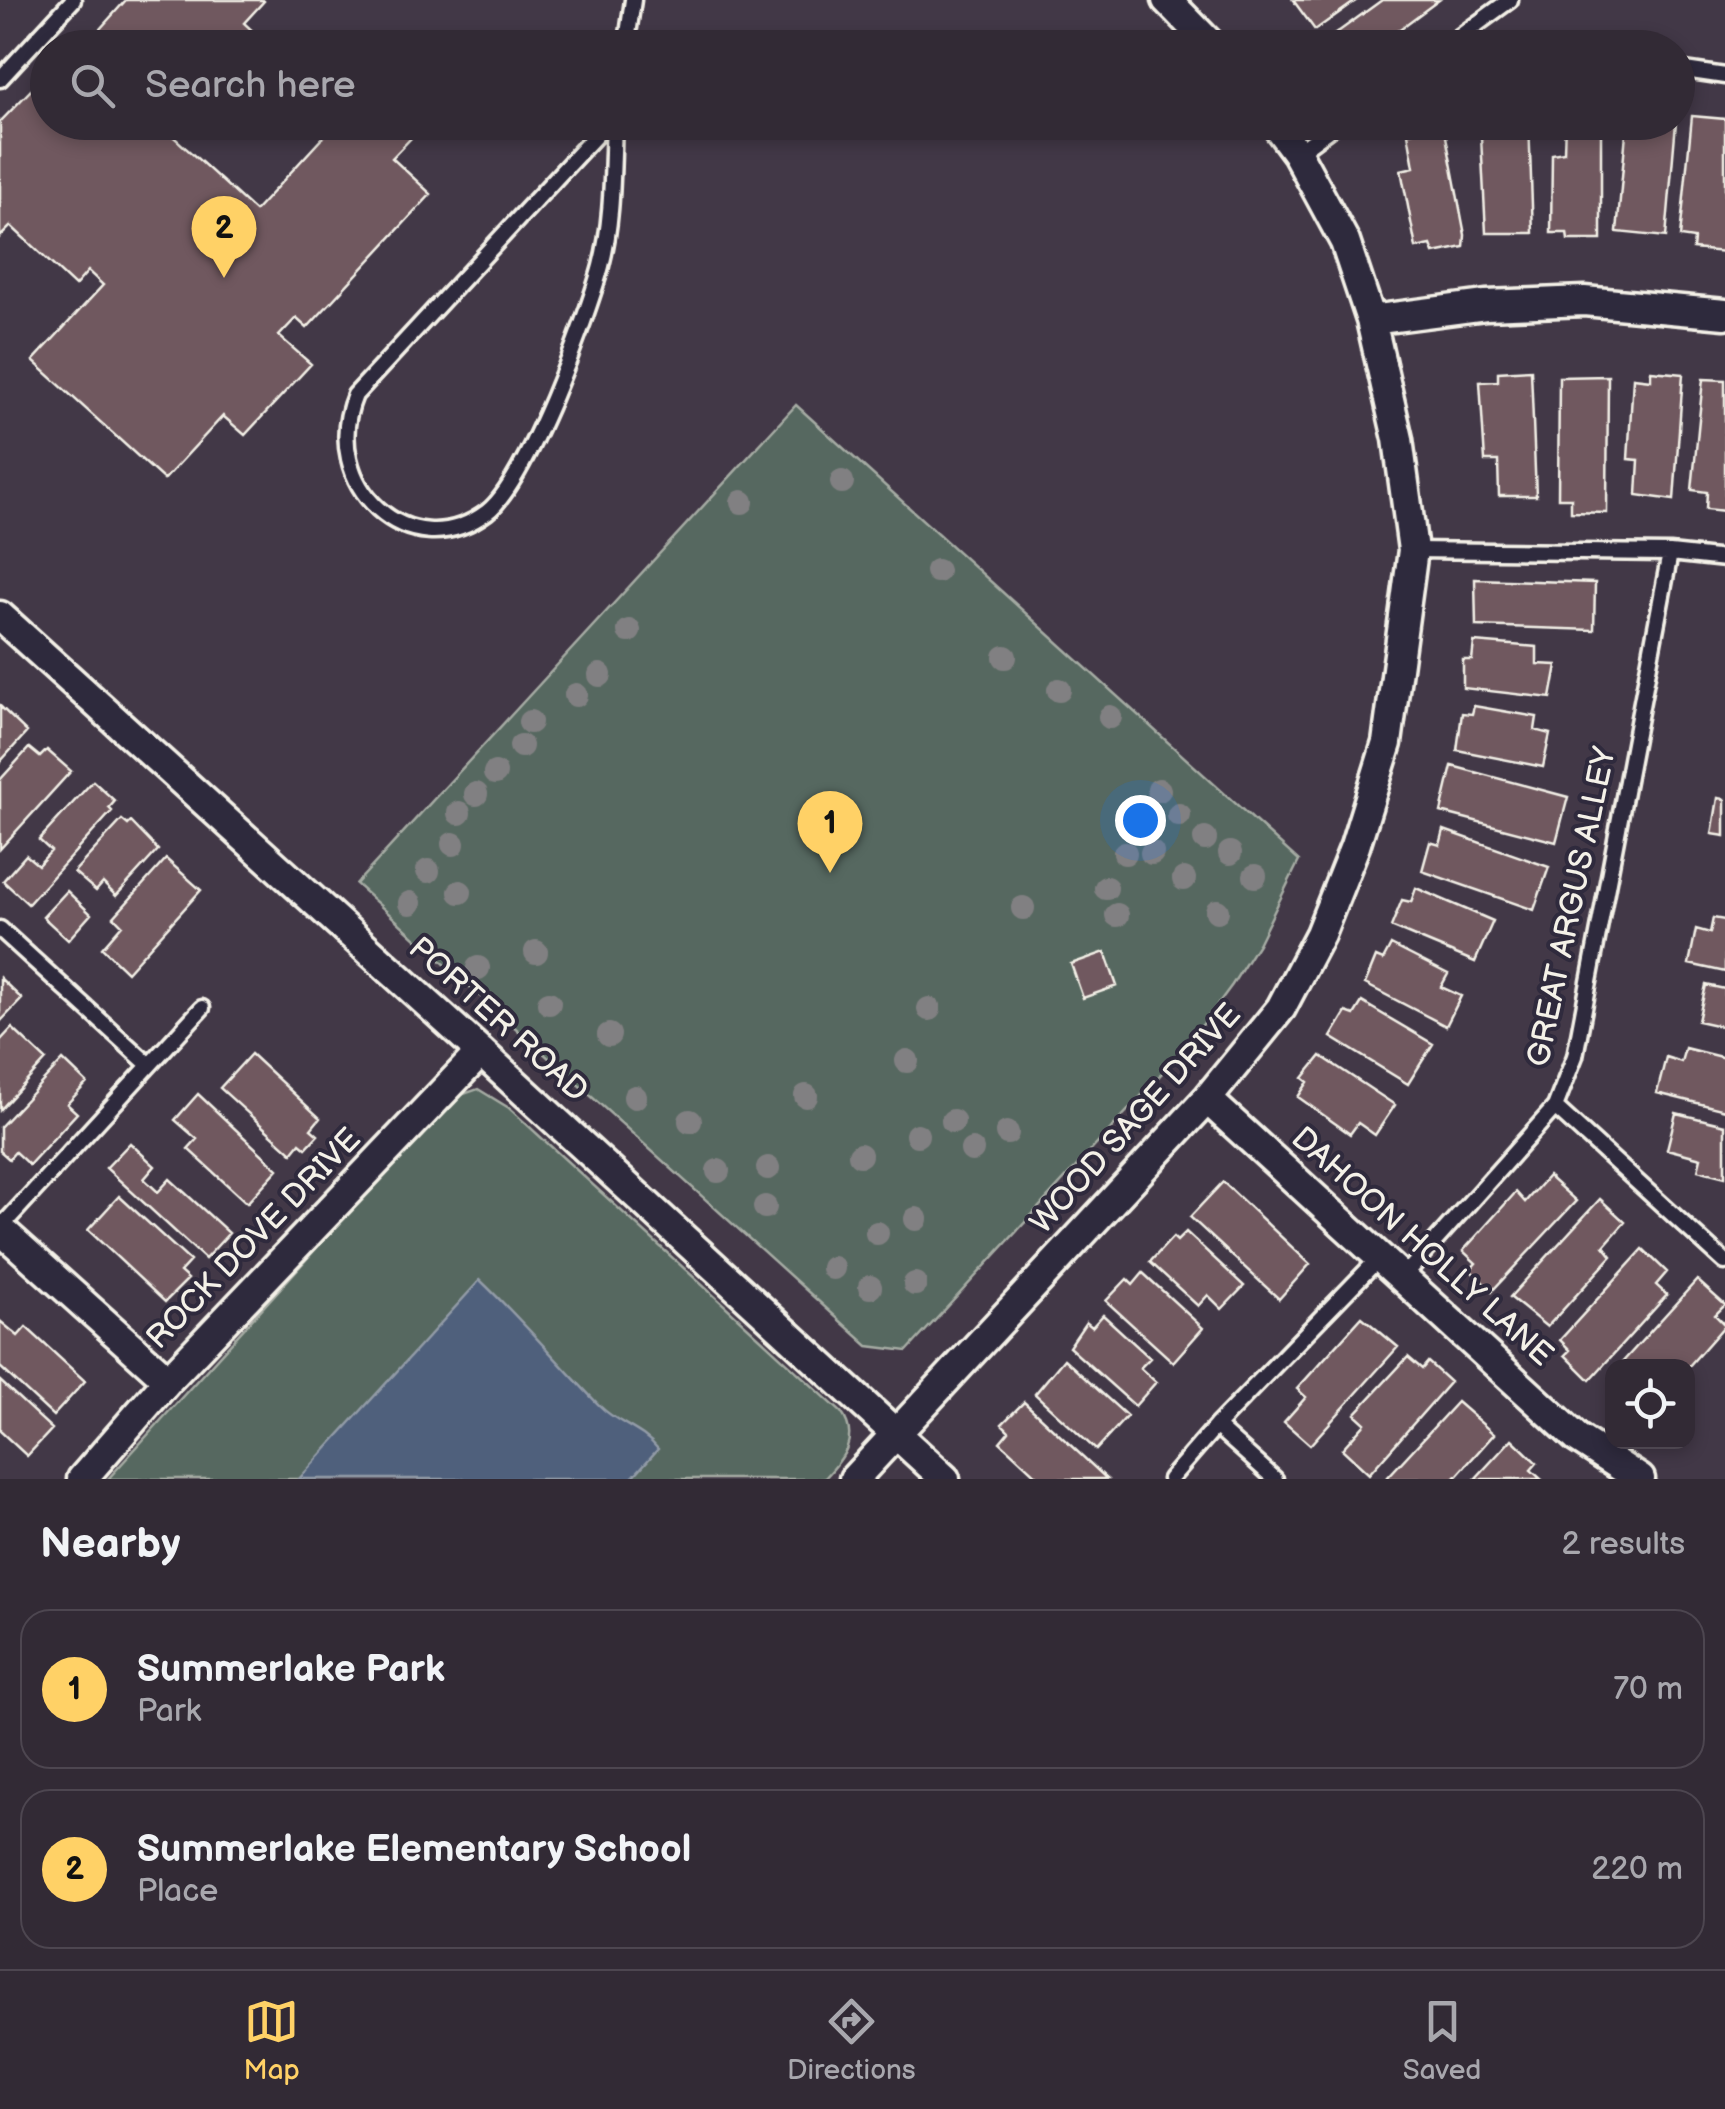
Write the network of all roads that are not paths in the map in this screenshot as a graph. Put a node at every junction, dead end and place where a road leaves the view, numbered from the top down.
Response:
1 (74, 0) edge
2 (633, 0) edge
3 (1167, 0) edge
4 (1510, 0) edge
5 (46, 30) edge
6 (629, 30) edge
7 (1196, 30) edge
8 (1469, 30) edge
9 (30, 48) edge
10 (1695, 72) edge
11 (1725, 76) edge
12 (0, 80) edge
13 (594, 140) edge
14 (611, 140) edge
15 (1287, 140) edge
16 (1315, 140) edge
17 (1297, 153) junction
18 (1725, 314) edge
19 (1370, 320) junction
20 (1413, 550) junction
21 (1670, 553) junction
22 (1725, 559) edge
23 (0, 616) edge
24 (0, 929) edge
25 (202, 1008) dead end
26 (481, 1052) junction
27 (149, 1065) junction
28 (1207, 1099) junction
29 (1555, 1107) junction
30 (0, 1229) edge
31 (1381, 1256) junction
32 (1725, 1262) edge
33 (1403, 1277) junction
34 (168, 1380) junction
35 (1216, 1426) junction
36 (895, 1434) junction
37 (82, 1479) edge
38 (854, 1479) edge
39 (945, 1479) edge
40 (1170, 1479) edge
41 (1276, 1479) edge
42 (1640, 1479) edge

1 - 5 lane
2 - 6 lane
3 - 7 street
4 - 8 lane
9 - 12 lane
10 - 11 lane
13 - 14 lane
15 - 17 street, WOOD SAGE DRIVE
16 - 17 lane
17 - 19 street, WOOD SAGE DRIVE
18 - 19 street
19 - 20 street, WOOD SAGE DRIVE
20 - 21 lane
20 - 28 street, WOOD SAGE DRIVE
21 - 22 lane
21 - 29 lane, GREAT ARGUS ALLEY
23 - 26 street, PORTER ROAD
24 - 27 lane
25 - 27 lane
26 - 34 street, ROCK DOVE DRIVE
26 - 36 street, PORTER ROAD
27 - 30 lane
28 - 31 street, DAHOON HOLLY LANE
28 - 36 street, WOOD SAGE DRIVE
29 - 32 lane
29 - 33 lane, GREAT ARGUS ALLEY
30 - 34 street
31 - 33 street, DAHOON HOLLY LANE
31 - 35 lane
33 - 42 street, DAHOON HOLLY LANE
34 - 37 street, ROCK DOVE DRIVE
35 - 40 lane
35 - 41 lane
36 - 38 street, WOOD SAGE DRIVE
36 - 39 street, PORTER ROAD

